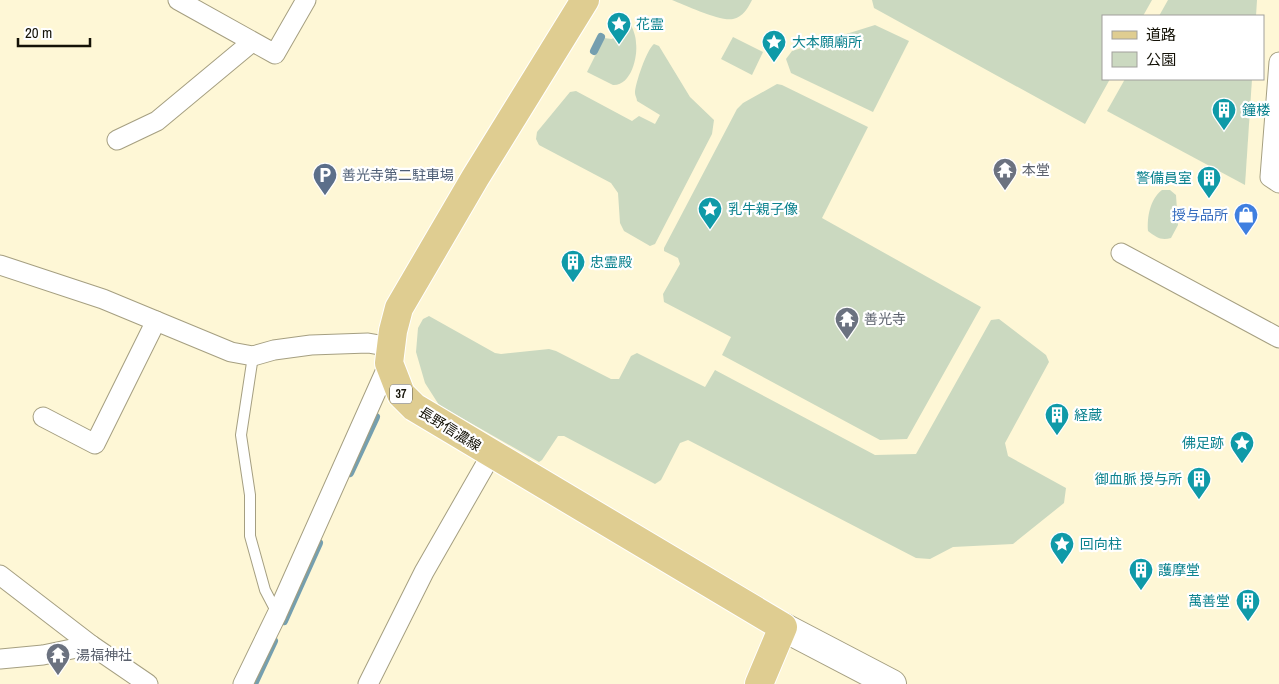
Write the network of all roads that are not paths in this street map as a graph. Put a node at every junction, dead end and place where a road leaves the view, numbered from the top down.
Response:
1 (178, 0) edge
2 (306, 0) edge
3 (585, 0) edge
4 (252, 42) junction
5 (1279, 62) edge
6 (116, 140) dead end
7 (1279, 182) edge
8 (1121, 253) dead end
9 (0, 265) edge
10 (156, 321) junction
11 (1279, 338) edge
12 (390, 355) junction
13 (253, 356) junction
14 (43, 417) dead end
15 (491, 455) junction
16 (0, 575) edge
17 (277, 614) junction
18 (783, 627) junction
19 (91, 645) junction
20 (0, 659) edge
21 (148, 684) edge
22 (244, 684) edge
23 (368, 684) edge
24 (759, 684) edge
25 (892, 684) edge

1 - 4 street
2 - 4 street
3 - 12 main road
4 - 6 street
5 - 7 street
8 - 11 street
9 - 10 street
10 - 13 street
10 - 14 street
12 - 13 street
12 - 15 main road, 長野信濃線 / 37
12 - 17 street
13 - 17 lane
15 - 18 main road, 長野信濃線 / 37
15 - 23 street
16 - 19 street
17 - 22 street
18 - 24 main road
18 - 25 street
19 - 20 street
19 - 21 street

